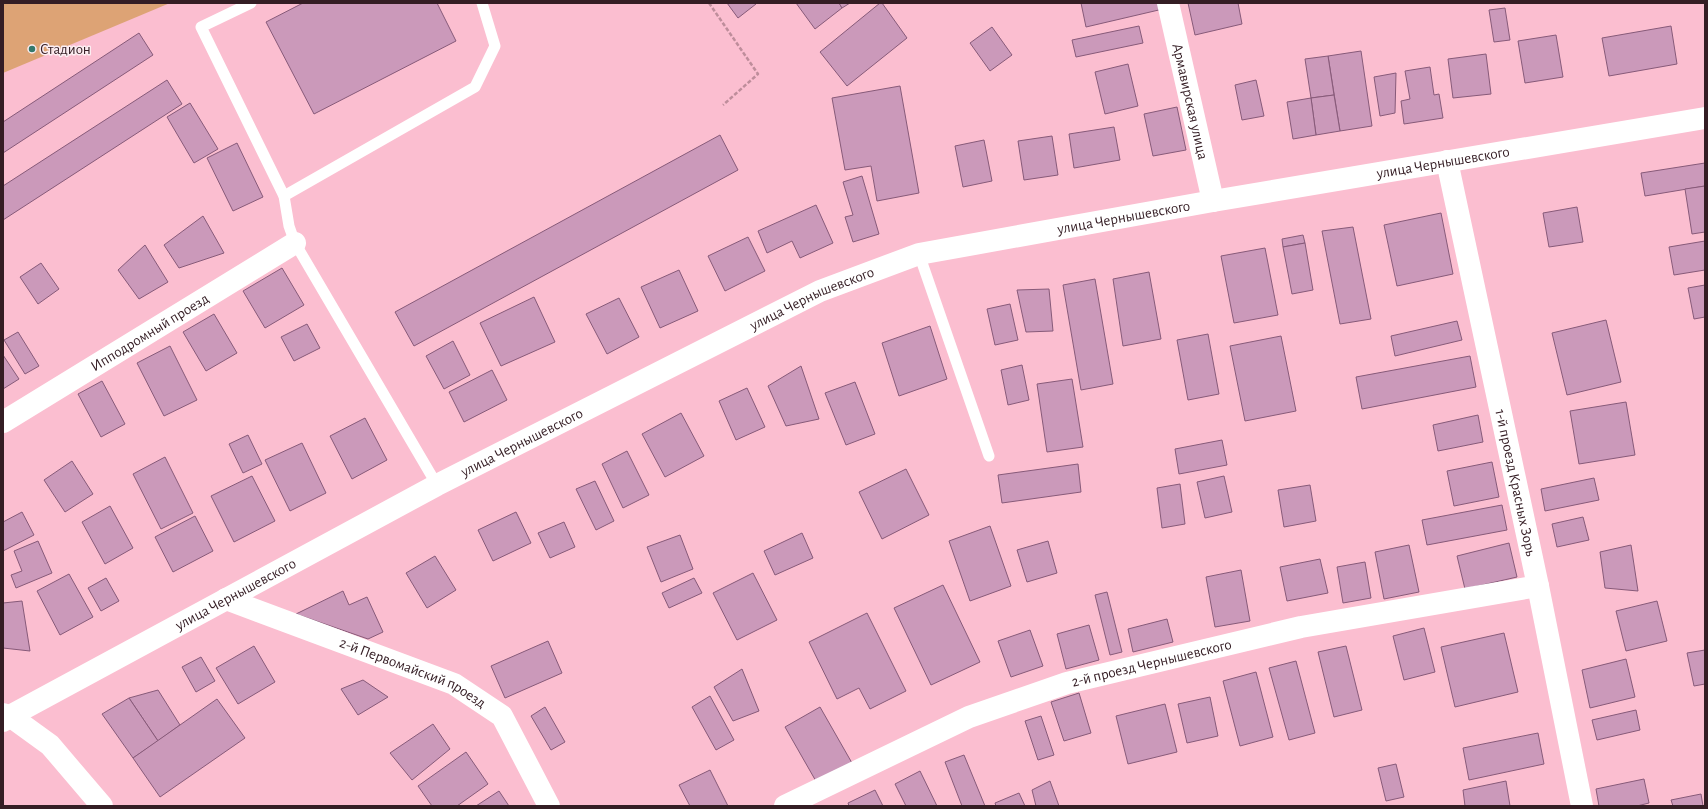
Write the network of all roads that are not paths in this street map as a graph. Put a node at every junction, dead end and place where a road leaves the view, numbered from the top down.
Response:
1 (251, 3) edge
2 (482, 3) edge
3 (1168, 3) edge
4 (1705, 118) edge
5 (1447, 161) junction
6 (284, 196) junction
7 (1213, 201) junction
8 (296, 243) junction
9 (918, 254) junction
10 (3, 422) edge
11 (989, 456) dead end
12 (437, 486) junction
13 (1538, 586) junction
14 (226, 599) junction
15 (5, 717) edge
16 (102, 806) edge
17 (549, 806) edge
18 (785, 806) edge
19 (1582, 806) edge

1 - 6 lane
2 - 6 lane
3 - 7 street, Армавирская улица
4 - 5 street, улица Чернышевского
5 - 7 street, улица Чернышевского
5 - 13 street, 1-й проезд Красных Зорь
6 - 8 lane
7 - 9 street, улица Чернышевского
8 - 10 street, Ипподромный проезд
8 - 12 lane
9 - 11 lane
9 - 12 street, улица Чернышевского
12 - 14 street, улица Чернышевского
13 - 18 street, 2-й проезд Чернышевского
13 - 19 street, 1-й проезд Красных Зорь
14 - 15 street, улица Чернышевского
14 - 17 street, 2-й Первомайский проезд
15 - 16 street

